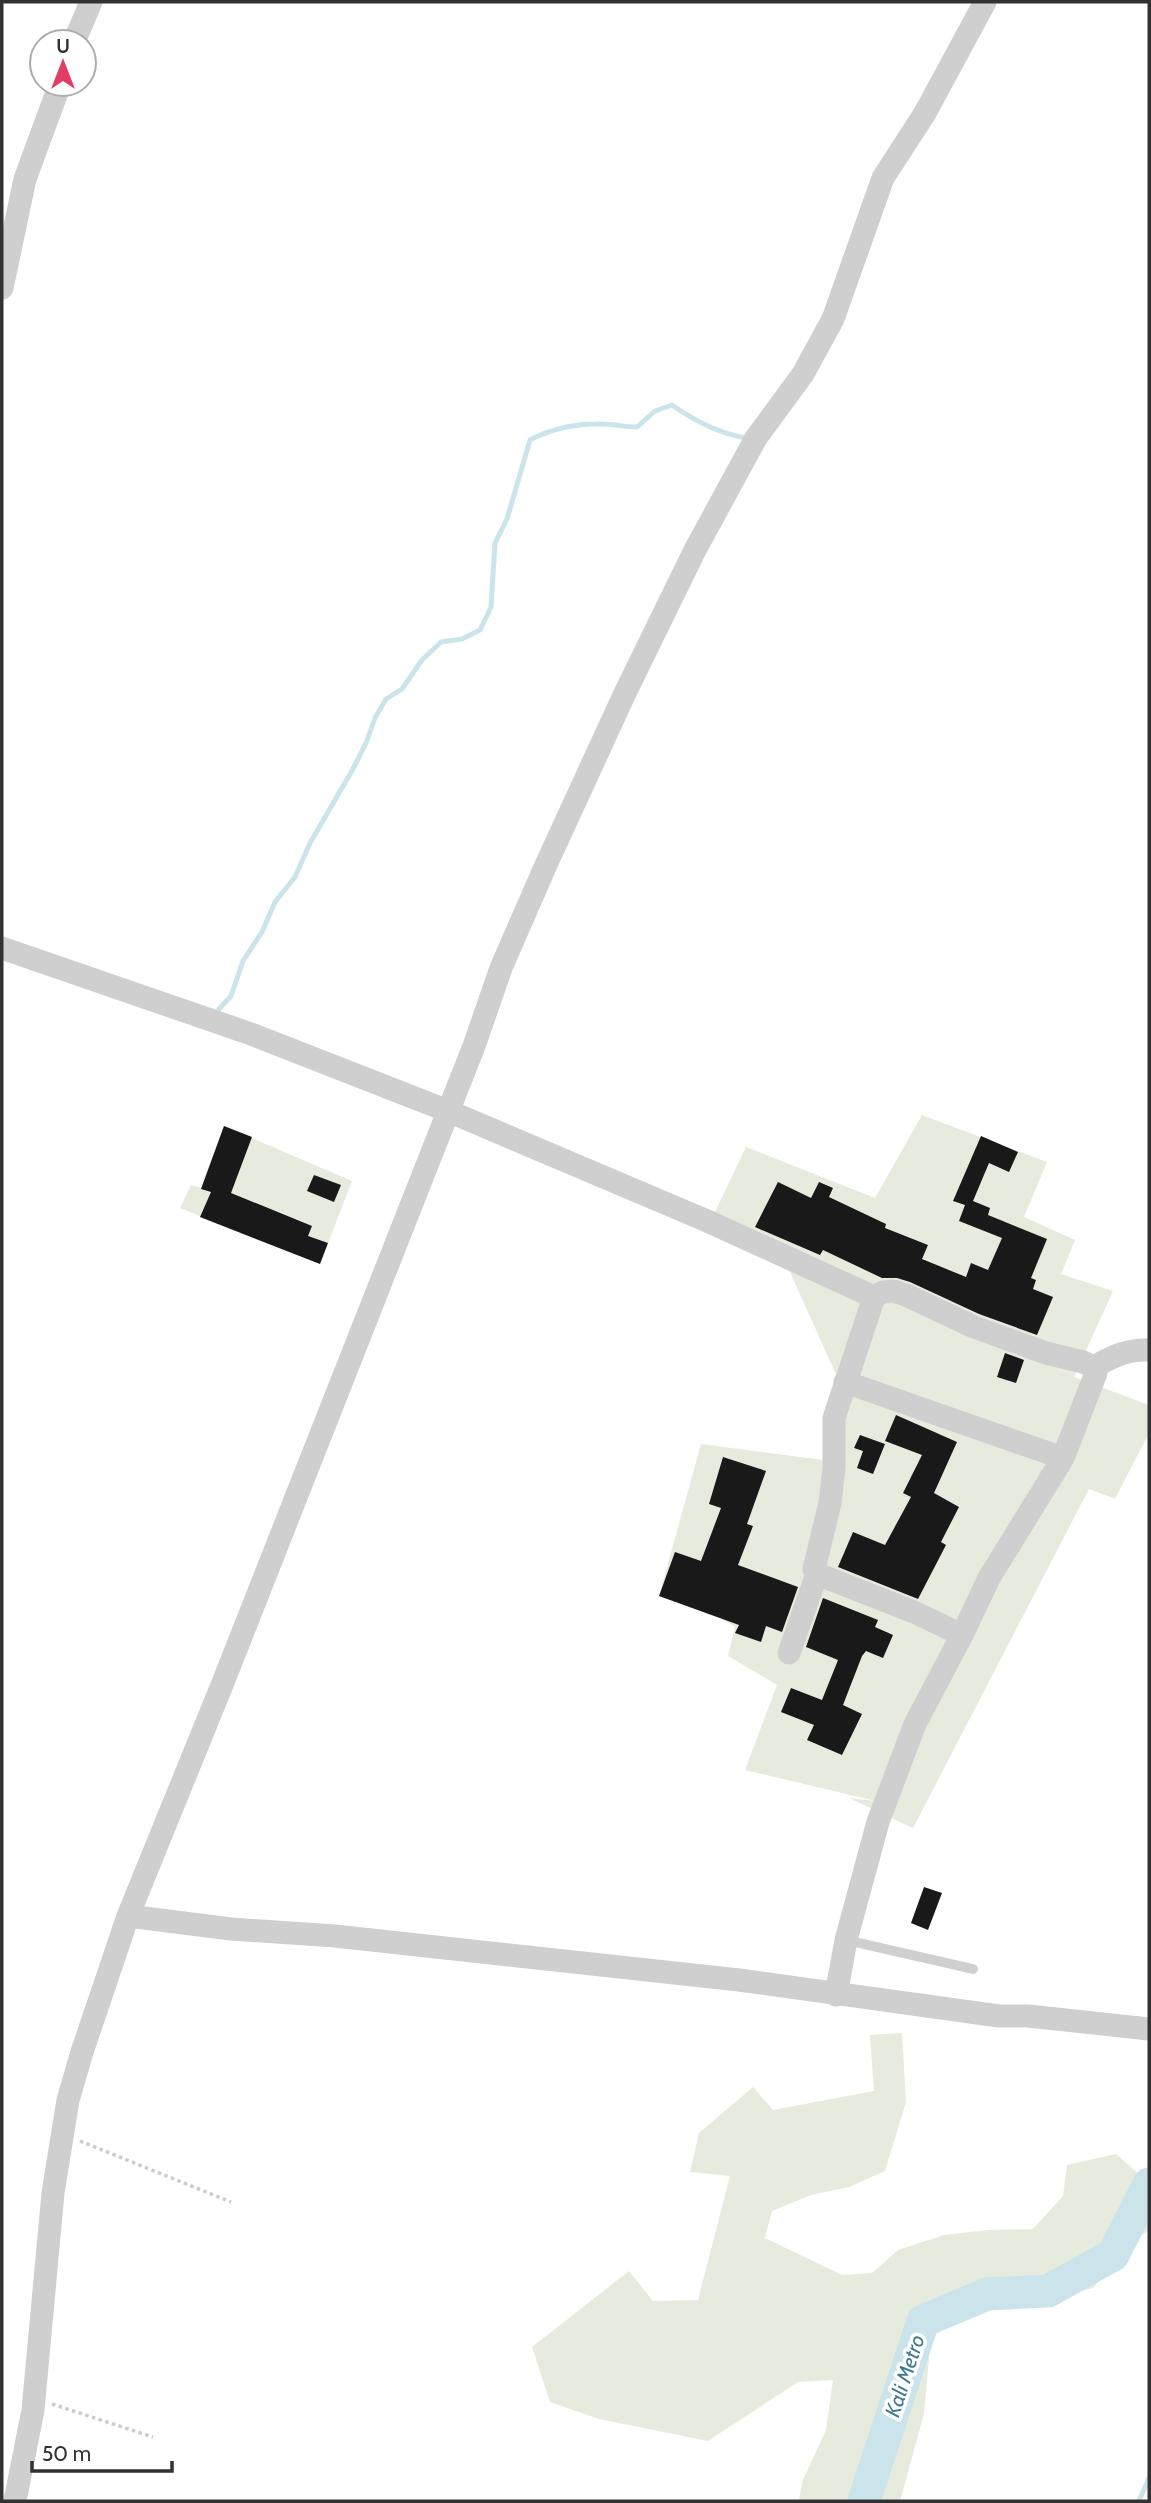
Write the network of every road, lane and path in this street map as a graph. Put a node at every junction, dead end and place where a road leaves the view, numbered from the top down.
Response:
1 (91, 2) edge
2 (985, 2) edge
3 (80, 28) edge
4 (55, 98) edge
5 (2, 288) edge
6 (2, 948) edge
7 (447, 1111) junction
8 (874, 1297) junction
9 (1149, 1349) edge
10 (1094, 1367) junction
11 (845, 1382) junction
12 (1063, 1458) junction
13 (817, 1574) junction
14 (962, 1635) junction
15 (789, 1653) dead end
16 (128, 1916) junction
17 (846, 1940) junction
18 (973, 1969) dead end
19 (836, 1995) junction
20 (1149, 2029) edge
21 (90, 2145) dead end
22 (231, 2202) dead end
23 (55, 2405) dead end
24 (153, 2437) dead end
25 (15, 2501) edge

1 - 3 street
2 - 7 street
4 - 5 street
6 - 7 street
7 - 8 street
7 - 16 street
8 - 10 street
8 - 11 street
9 - 10 street
10 - 12 street
11 - 12 street
11 - 13 street
12 - 14 street
13 - 14 street
13 - 15 street
14 - 17 street
16 - 19 street
16 - 25 street
17 - 18 lane
17 - 19 street
19 - 20 street
21 - 22 path
23 - 24 path

